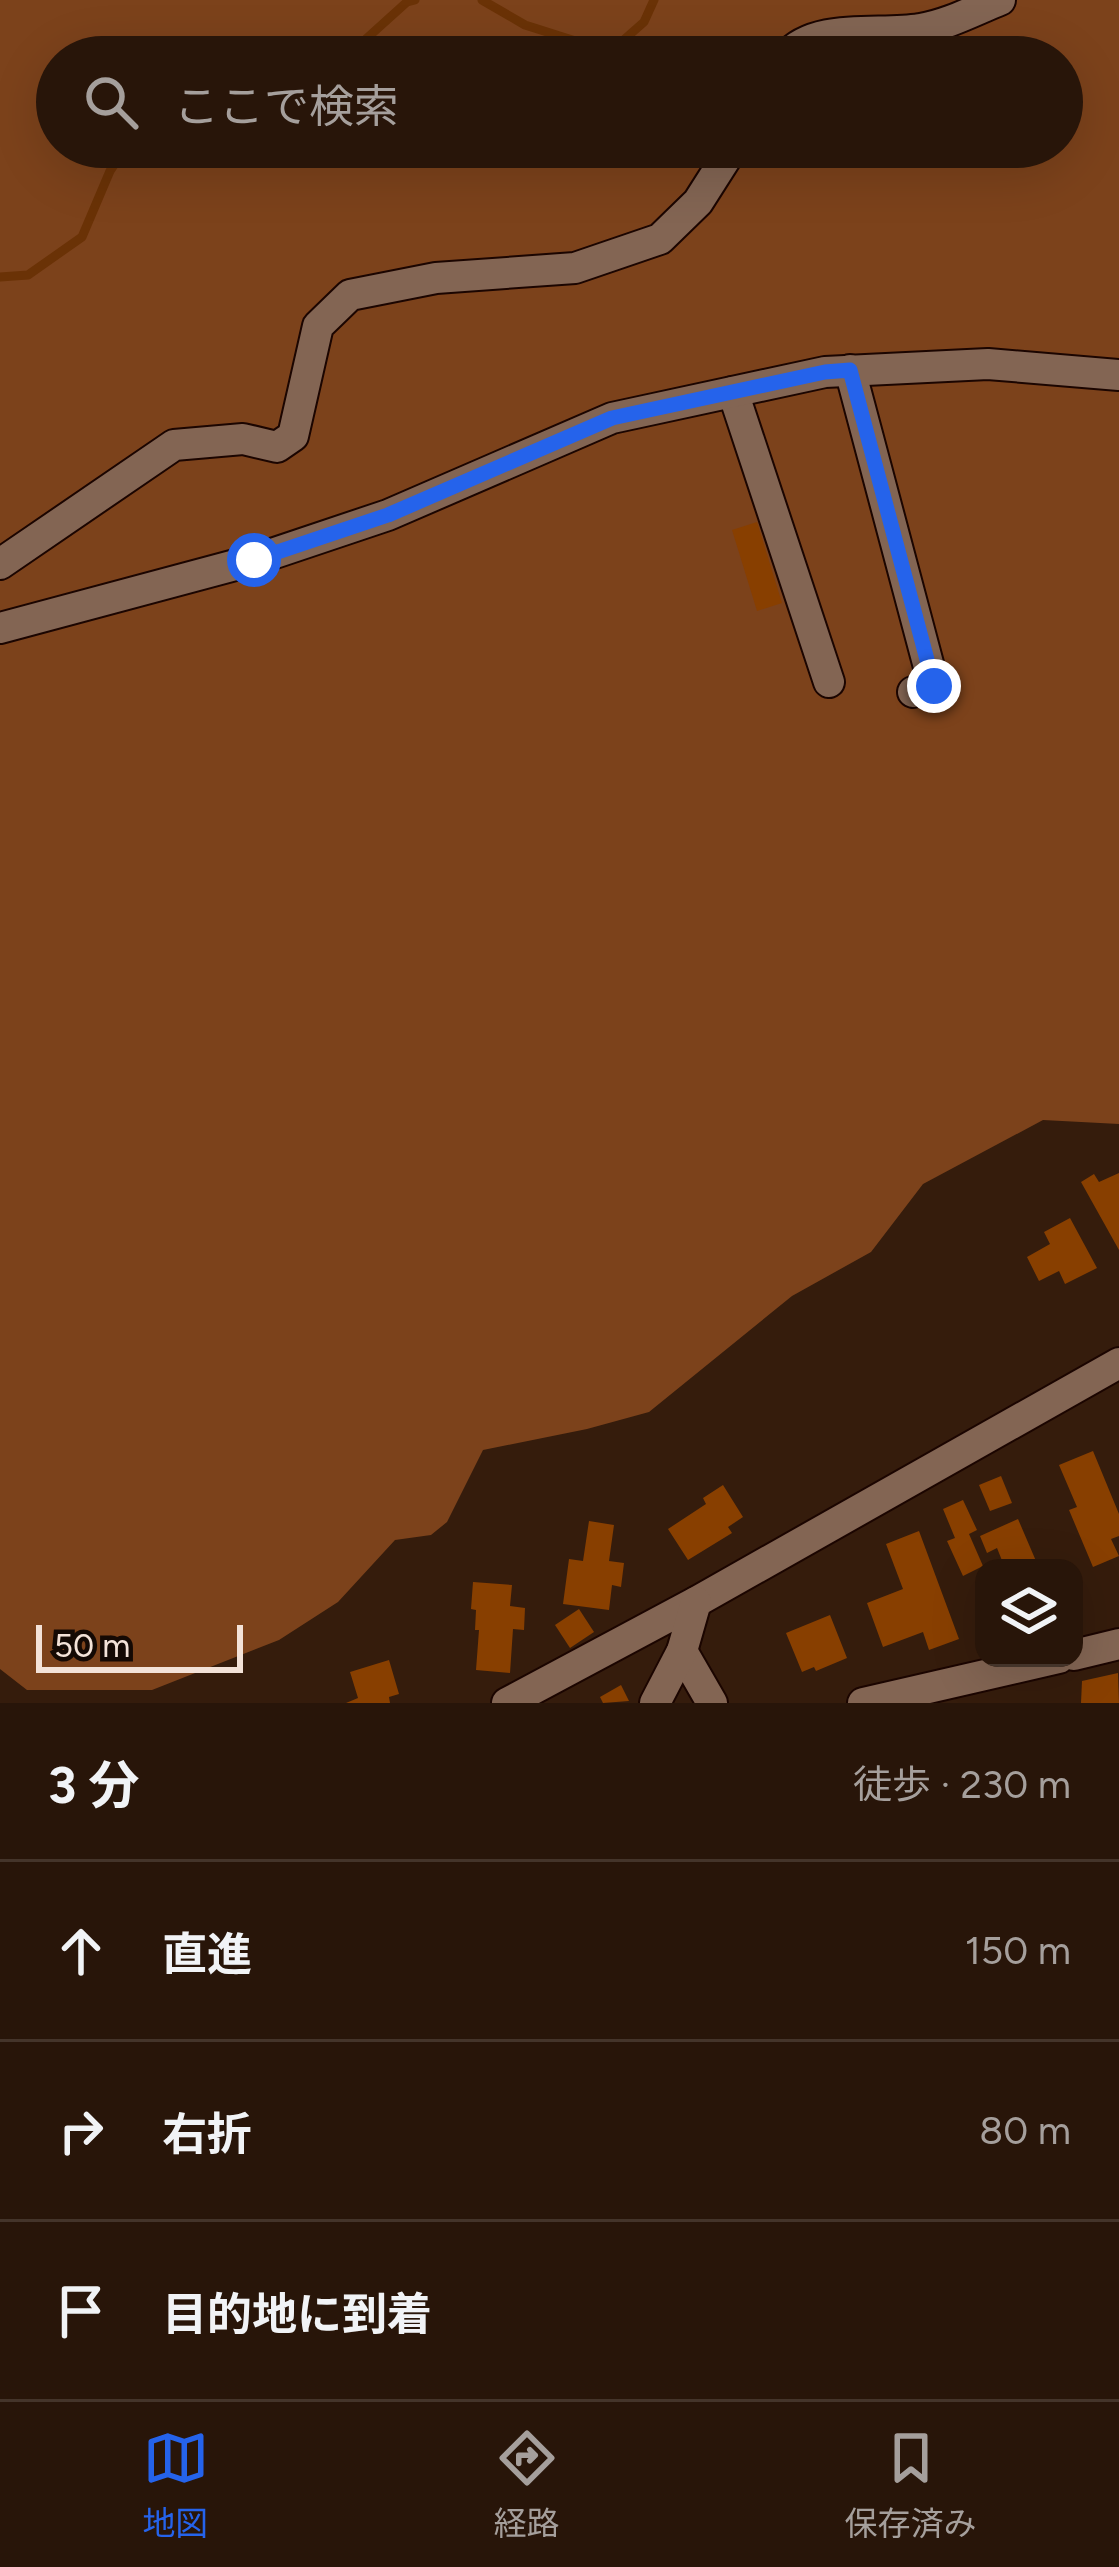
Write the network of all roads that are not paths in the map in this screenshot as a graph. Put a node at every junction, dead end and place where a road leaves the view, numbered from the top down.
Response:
1 (1000, 0) edge
2 (834, 36) edge
3 (720, 168) edge
4 (850, 370) junction
5 (1119, 375) edge
6 (734, 392) junction
7 (0, 564) edge
8 (0, 628) edge
9 (829, 682) dead end
10 (913, 692) dead end
11 (1119, 1363) edge
12 (696, 1602) junction
13 (1119, 1644) edge
14 (682, 1652) junction
15 (1083, 1652) edge
16 (1020, 1667) edge
17 (507, 1703) edge
18 (655, 1703) edge
19 (712, 1703) edge
20 (863, 1703) edge

1 - 2 street
3 - 7 street
4 - 5 street
4 - 6 street
4 - 10 street
6 - 8 street
6 - 9 street
11 - 12 street
12 - 14 street
12 - 17 street
13 - 15 street
14 - 18 street
14 - 19 street
16 - 20 street

